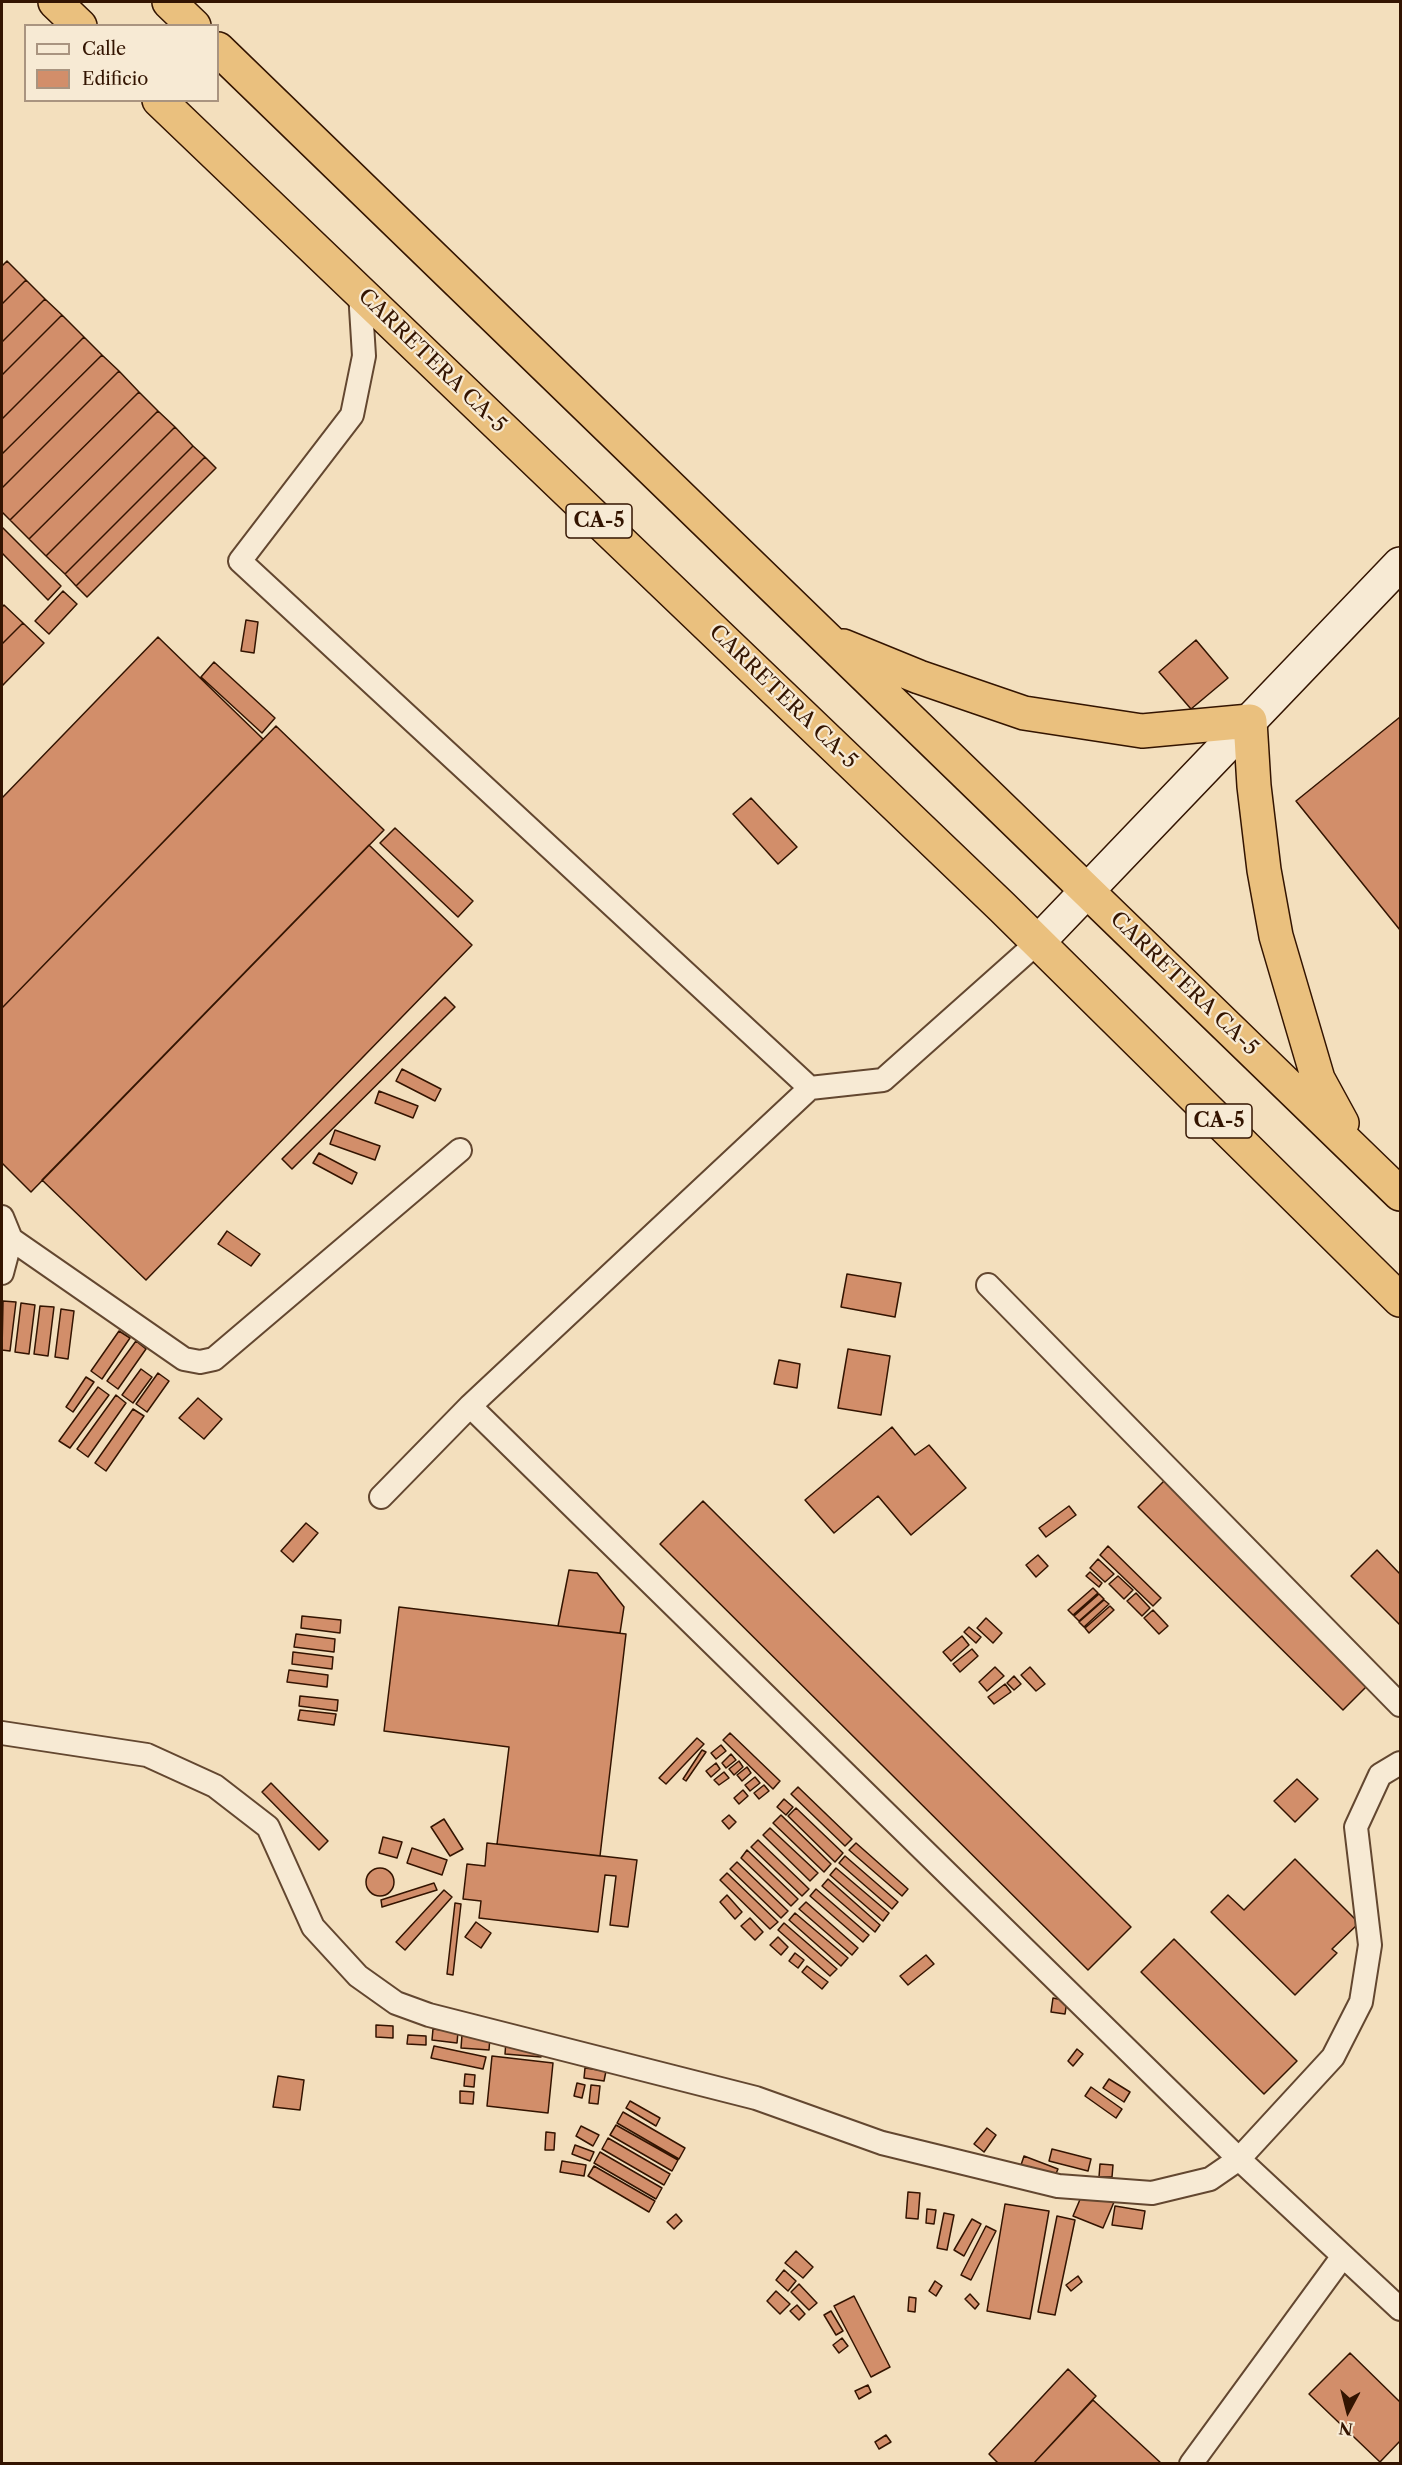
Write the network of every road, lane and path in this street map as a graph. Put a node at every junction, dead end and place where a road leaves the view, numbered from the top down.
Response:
1 (55, 2) edge
2 (169, 2) edge
3 (78, 24) edge
4 (192, 24) edge
5 (219, 50) edge
6 (161, 102) edge
7 (360, 292) junction
8 (1401, 564) edge
9 (828, 640) junction
10 (1250, 721) junction
11 (1087, 891) junction
12 (1038, 942) junction
13 (810, 1088) junction
14 (460, 1150) dead end
15 (1357, 1151) junction
16 (1401, 1194) edge
17 (2, 1217) edge
18 (11, 1239) junction
19 (2, 1273) edge
20 (988, 1285) dead end
21 (1401, 1300) edge
22 (470, 1407) junction
23 (381, 1497) dead end
24 (1401, 1705) edge
25 (2, 1733) edge
26 (1401, 1763) edge
27 (1239, 2159) junction
28 (1343, 2256) junction
29 (1401, 2309) edge
30 (1191, 2463) edge

1 - 3 highway
2 - 4 highway
5 - 9 highway, CARRETERA CA-5
6 - 7 highway, CARRETERA CA-5 / CA-5
7 - 12 highway, CARRETERA CA-5 / CA-5
7 - 13 lane
8 - 10 main road
9 - 10 highway
9 - 11 highway, CARRETERA CA-5
10 - 11 main road
10 - 15 highway
11 - 12 main road
11 - 15 highway, CARRETERA CA-5
12 - 13 lane
12 - 21 highway, CARRETERA CA-5 / CA-5
13 - 22 lane
14 - 18 lane
15 - 16 highway, CARRETERA CA-5
17 - 18 lane
18 - 19 lane
20 - 24 lane
22 - 23 lane
22 - 27 lane
25 - 27 lane
26 - 27 lane
27 - 28 lane
28 - 29 lane
28 - 30 lane

